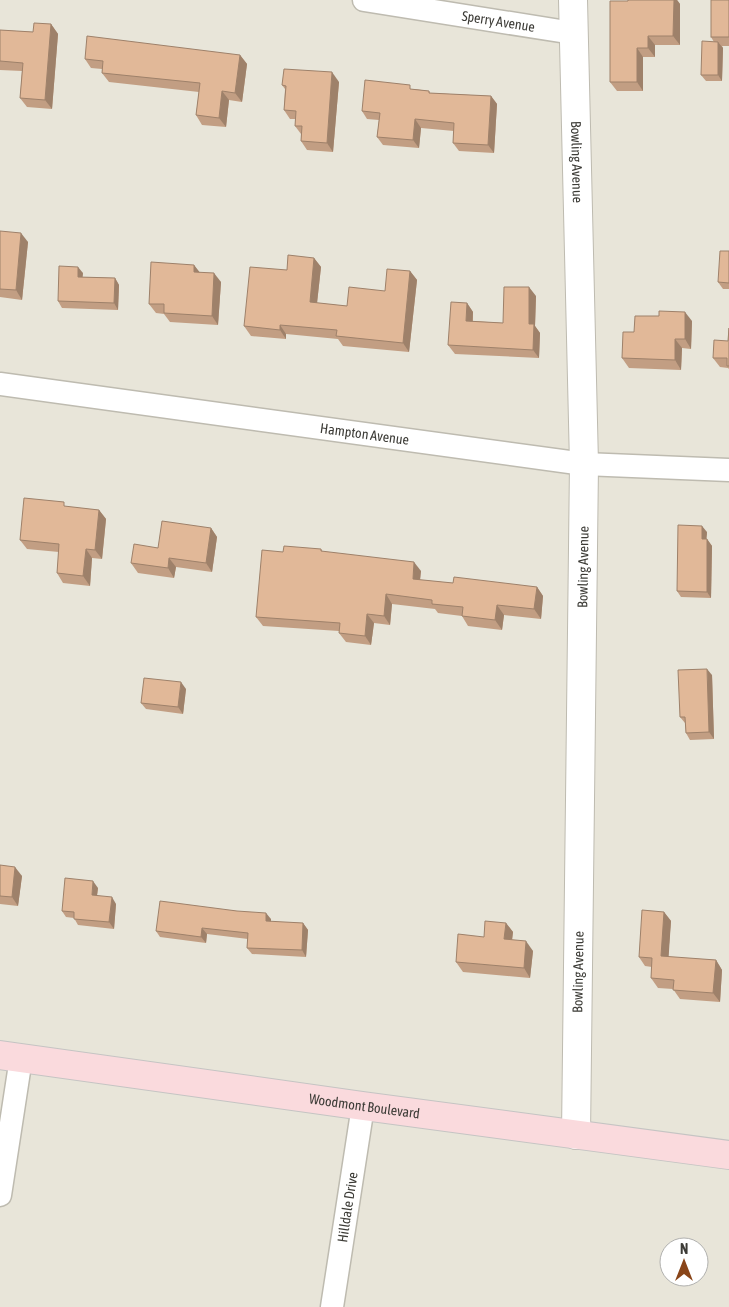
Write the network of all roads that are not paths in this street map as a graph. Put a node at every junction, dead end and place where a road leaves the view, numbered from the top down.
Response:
1 (364, 0) edge
2 (573, 0) edge
3 (573, 33) junction
4 (0, 384) edge
5 (584, 464) junction
6 (729, 470) edge
7 (10, 1056) edge
8 (363, 1106) junction
9 (576, 1135) junction
10 (729, 1155) edge
11 (0, 1195) edge
12 (332, 1307) edge

1 - 3 street, Sperry Avenue
2 - 3 street, Bowling Avenue
3 - 5 street, Bowling Avenue
4 - 5 street, Hampton Avenue
5 - 6 street, Hampton Avenue
5 - 9 street, Bowling Avenue
7 - 8 main road, Woodmont Boulevard
7 - 11 street
8 - 9 main road, Woodmont Boulevard
8 - 12 street, Hilldale Drive
9 - 10 main road, Woodmont Boulevard

